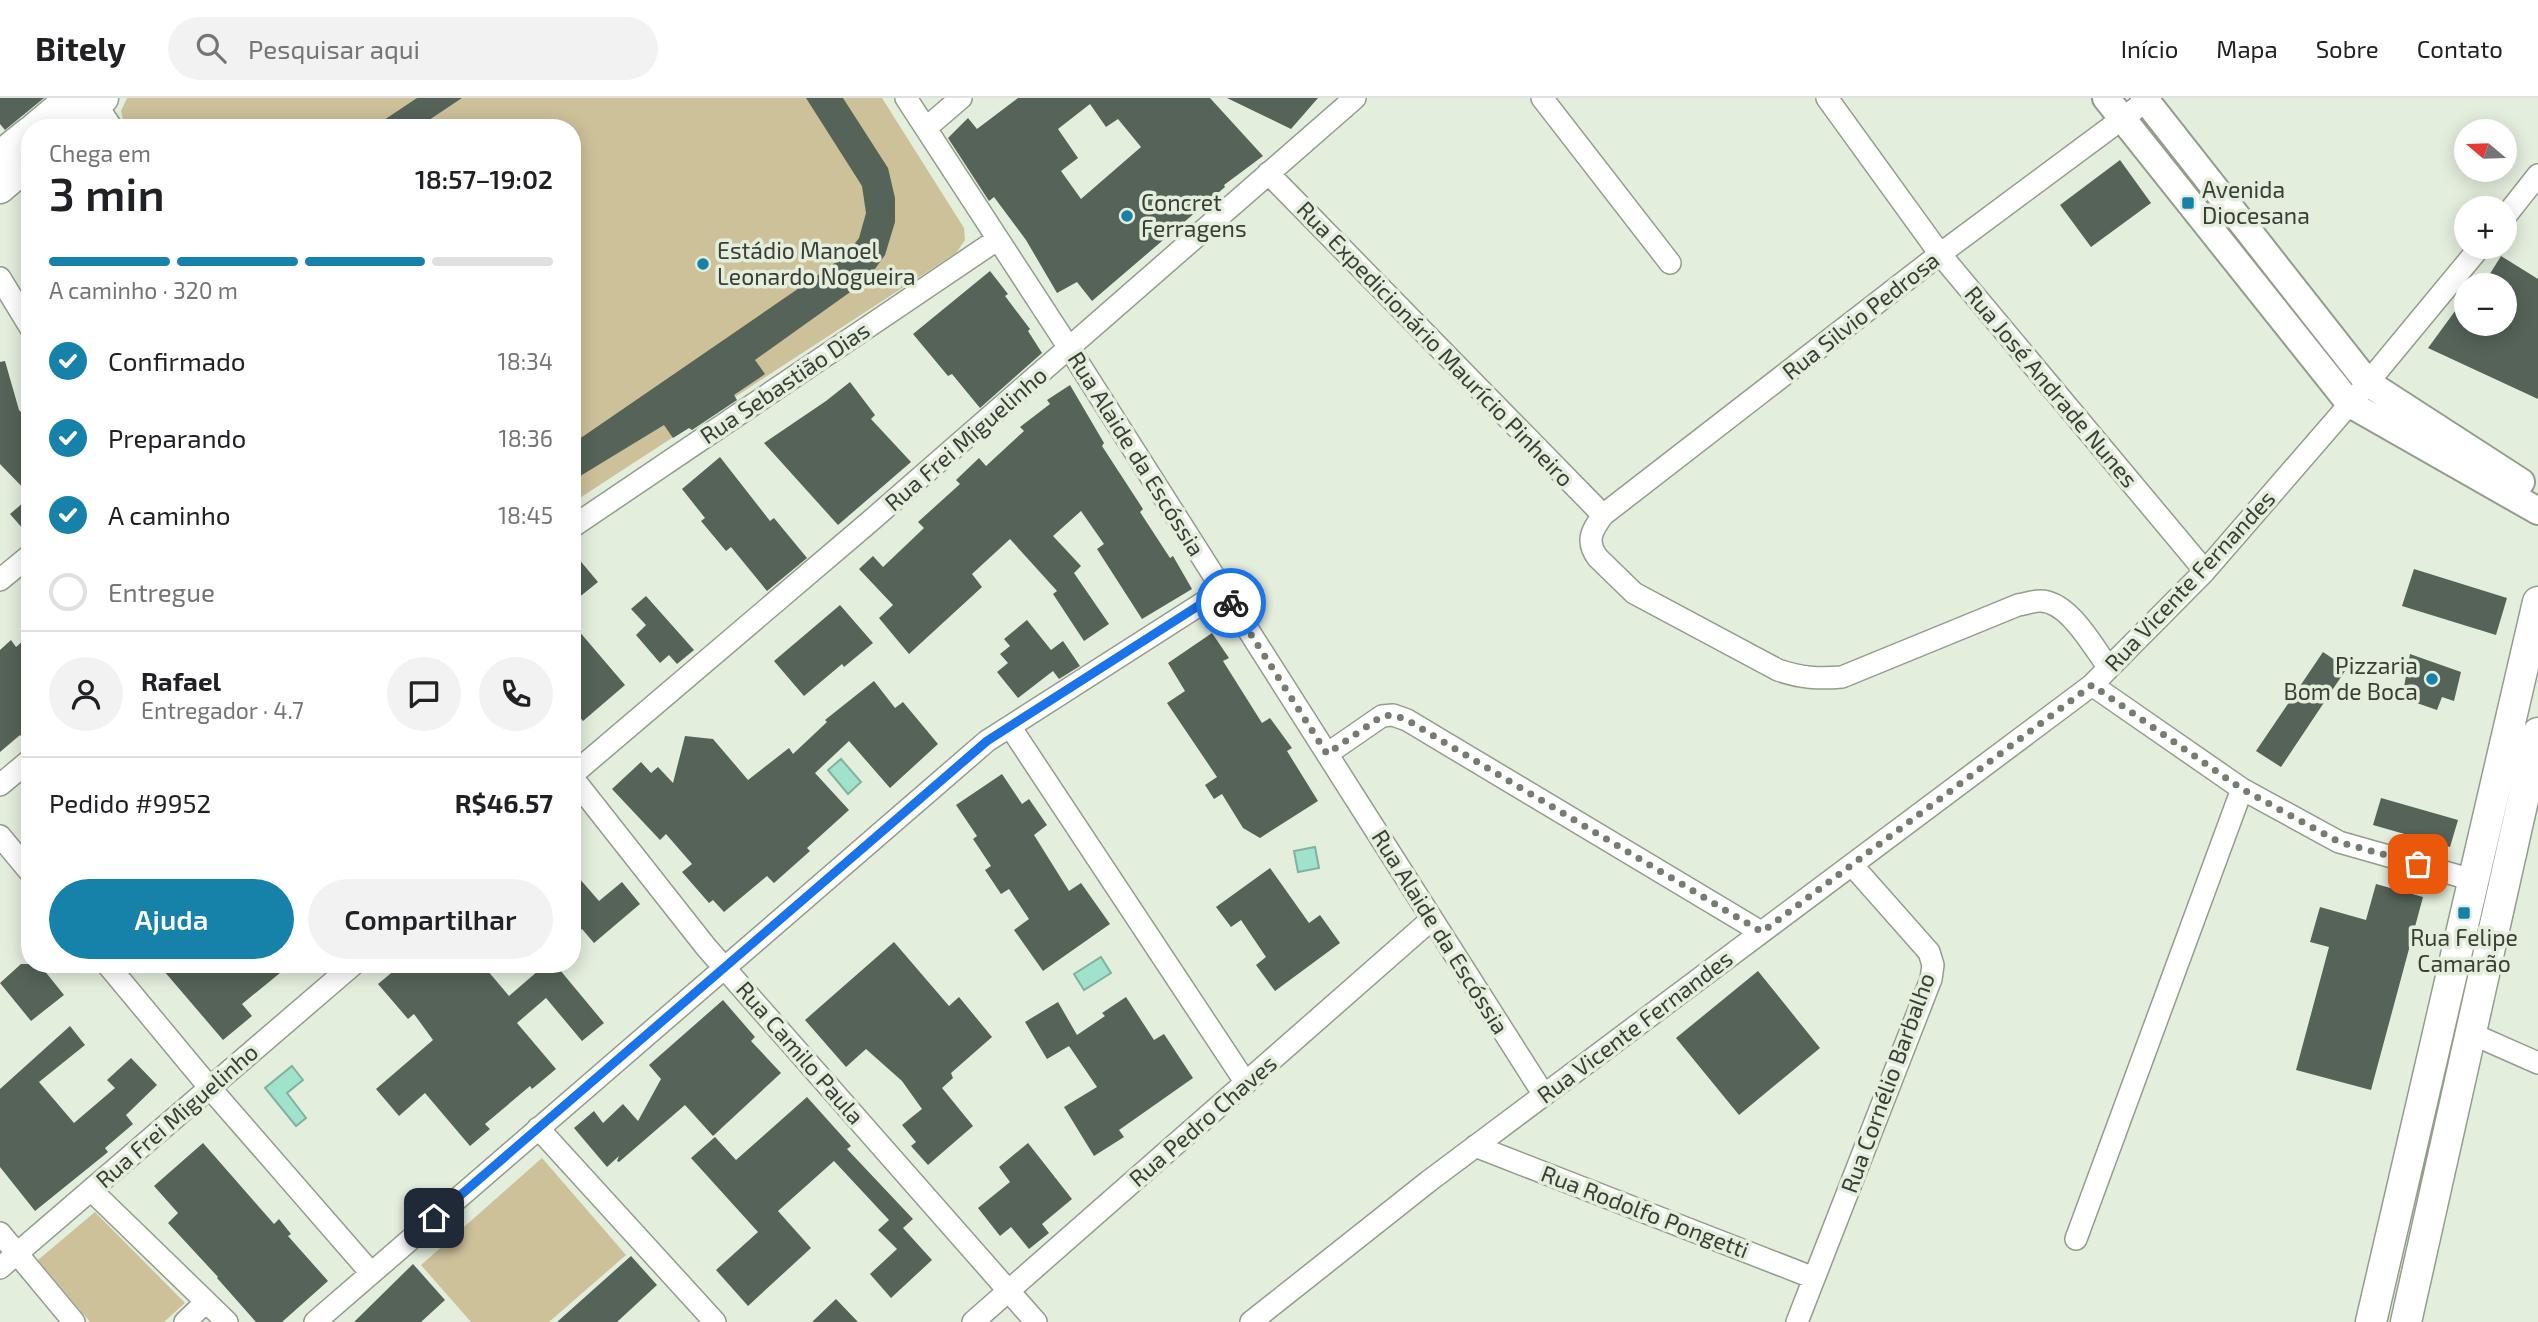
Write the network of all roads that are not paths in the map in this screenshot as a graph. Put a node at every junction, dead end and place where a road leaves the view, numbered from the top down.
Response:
1 (906, 98) edge
2 (961, 98) edge
3 (1355, 98) edge
4 (1542, 98) edge
5 (1828, 98) edge
6 (2147, 99) edge
7 (96, 107) edge
8 (2114, 109) edge
9 (61, 119) edge
10 (81, 119) edge
11 (926, 128) junction
12 (21, 139) edge
13 (0, 156) edge
14 (21, 170) edge
15 (1268, 173) junction
16 (2538, 176) edge
17 (0, 188) edge
18 (2517, 202) edge
19 (998, 239) junction
20 (1940, 254) junction
21 (2470, 259) edge
22 (1670, 263) dead end
23 (0, 278) edge
24 (21, 312) edge
25 (1069, 348) junction
26 (2368, 383) junction
27 (2350, 404) junction
28 (2538, 493) edge
29 (2538, 511) edge
30 (1602, 515) junction
31 (581, 521) edge
32 (21, 563) edge
33 (2205, 571) junction
34 (0, 580) edge
35 (1223, 590) junction
36 (2538, 602) edge
37 (2109, 668) junction
38 (2092, 685) junction
39 (1011, 728) junction
40 (2538, 733) edge
41 (1327, 754) junction
42 (21, 768) edge
43 (581, 768) edge
44 (0, 785) edge
45 (581, 787) edge
46 (2242, 789) junction
47 (2484, 833) junction
48 (0, 836) edge
49 (21, 861) edge
50 (1852, 865) junction
51 (2473, 880) junction
52 (2503, 890) junction
53 (1432, 919) junction
54 (1762, 932) junction
55 (724, 968) junction
56 (114, 973) edge
57 (344, 973) edge
58 (2470, 1032) junction
59 (2538, 1063) edge
60 (1246, 1083) junction
61 (210, 1088) junction
62 (1544, 1095) junction
63 (2418, 1117) junction
64 (538, 1128) junction
65 (1475, 1146) junction
66 (2441, 1163) junction
67 (91, 1190) junction
68 (0, 1233) edge
69 (2077, 1239) dead end
70 (17, 1253) junction
71 (0, 1268) edge
72 (371, 1273) junction
73 (2382, 1276) junction
74 (1814, 1278) junction
75 (1009, 1291) junction
76 (206, 1302) junction
77 (1258, 1320) edge
78 (74, 1322) edge
79 (185, 1322) edge
80 (227, 1322) edge
81 (314, 1322) edge
82 (715, 1322) edge
83 (973, 1322) edge
84 (1036, 1322) edge
85 (1797, 1322) edge
86 (2371, 1322) edge
87 (2404, 1322) edge

1 - 11 street, Rua Alaide da Escóssia
2 - 11 street
3 - 15 street, Rua Frei Miguelinho
4 - 22 street
5 - 20 street, Rua José Andrade Nunes
6 - 8 street, Rua Silvio Pedrosa
6 - 26 street
7 - 9 main road
7 - 10 main road
8 - 20 street, Rua Silvio Pedrosa
8 - 27 street
11 - 19 street, Rua Alaide da Escóssia
12 - 13 main road
14 - 17 main road
15 - 25 street, Rua Frei Miguelinho
15 - 30 street, Rua Expedicionário Maurício Pinheiro
16 - 18 street
19 - 25 street, Rua Alaide da Escóssia
19 - 31 street, Rua Sebastião Dias
20 - 30 street, Rua Silvio Pedrosa
20 - 33 street, Rua José Andrade Nunes
21 - 26 street, Rua Vicente Fernandes
23 - 24 street
25 - 35 street, Rua Alaide da Escóssia
25 - 43 street, Rua Frei Miguelinho
26 - 27 street, Rua Vicente Fernandes
26 - 28 street
27 - 29 street
27 - 33 street, Rua Vicente Fernandes
30 - 37 street
32 - 34 street
33 - 37 street, Rua Vicente Fernandes
35 - 39 street
35 - 41 street, Rua Alaide da Escóssia
36 - 47 main road
37 - 38 street, Rua Vicente Fernandes
38 - 46 street
38 - 50 street, Rua Vicente Fernandes
39 - 55 street
39 - 60 street
40 - 52 main road
41 - 53 street, Rua Alaide da Escóssia
41 - 54 street
42 - 44 street
45 - 55 street, Rua Camilo Paula
46 - 51 street
46 - 69 street
47 - 51 main road
47 - 52 main road
48 - 49 street
50 - 54 street, Rua Vicente Fernandes
50 - 74 street, Rua Cornélio Barbalho
51 - 63 main road
52 - 58 main road
53 - 60 street, Rua Pedro Chaves
53 - 62 street, Rua Alaide da Escóssia
54 - 62 street, Rua Vicente Fernandes
55 - 64 street
55 - 75 street, Rua Camilo Paula
56 - 61 street
57 - 61 street, Rua Frei Miguelinho
58 - 59 street
58 - 66 main road
60 - 75 street, Rua Pedro Chaves
61 - 67 street, Rua Frei Miguelinho
61 - 72 street
62 - 65 street, Rua Vicente Fernandes
63 - 66 main road
63 - 73 main road
64 - 72 street
64 - 82 street
65 - 74 street, Rua Rodolfo Pongetti
65 - 77 street, Rua Vicente Fernandes
66 - 87 main road
67 - 70 street, Rua Frei Miguelinho
67 - 76 street
68 - 70 street
70 - 71 street, Rua Frei Miguelinho
70 - 78 street
72 - 81 street
73 - 86 main road
73 - 87 main road
74 - 85 street, Rua Cornélio Barbalho
75 - 83 street, Rua Pedro Chaves
75 - 84 street, Rua Camilo Paula
76 - 79 street
76 - 80 street

